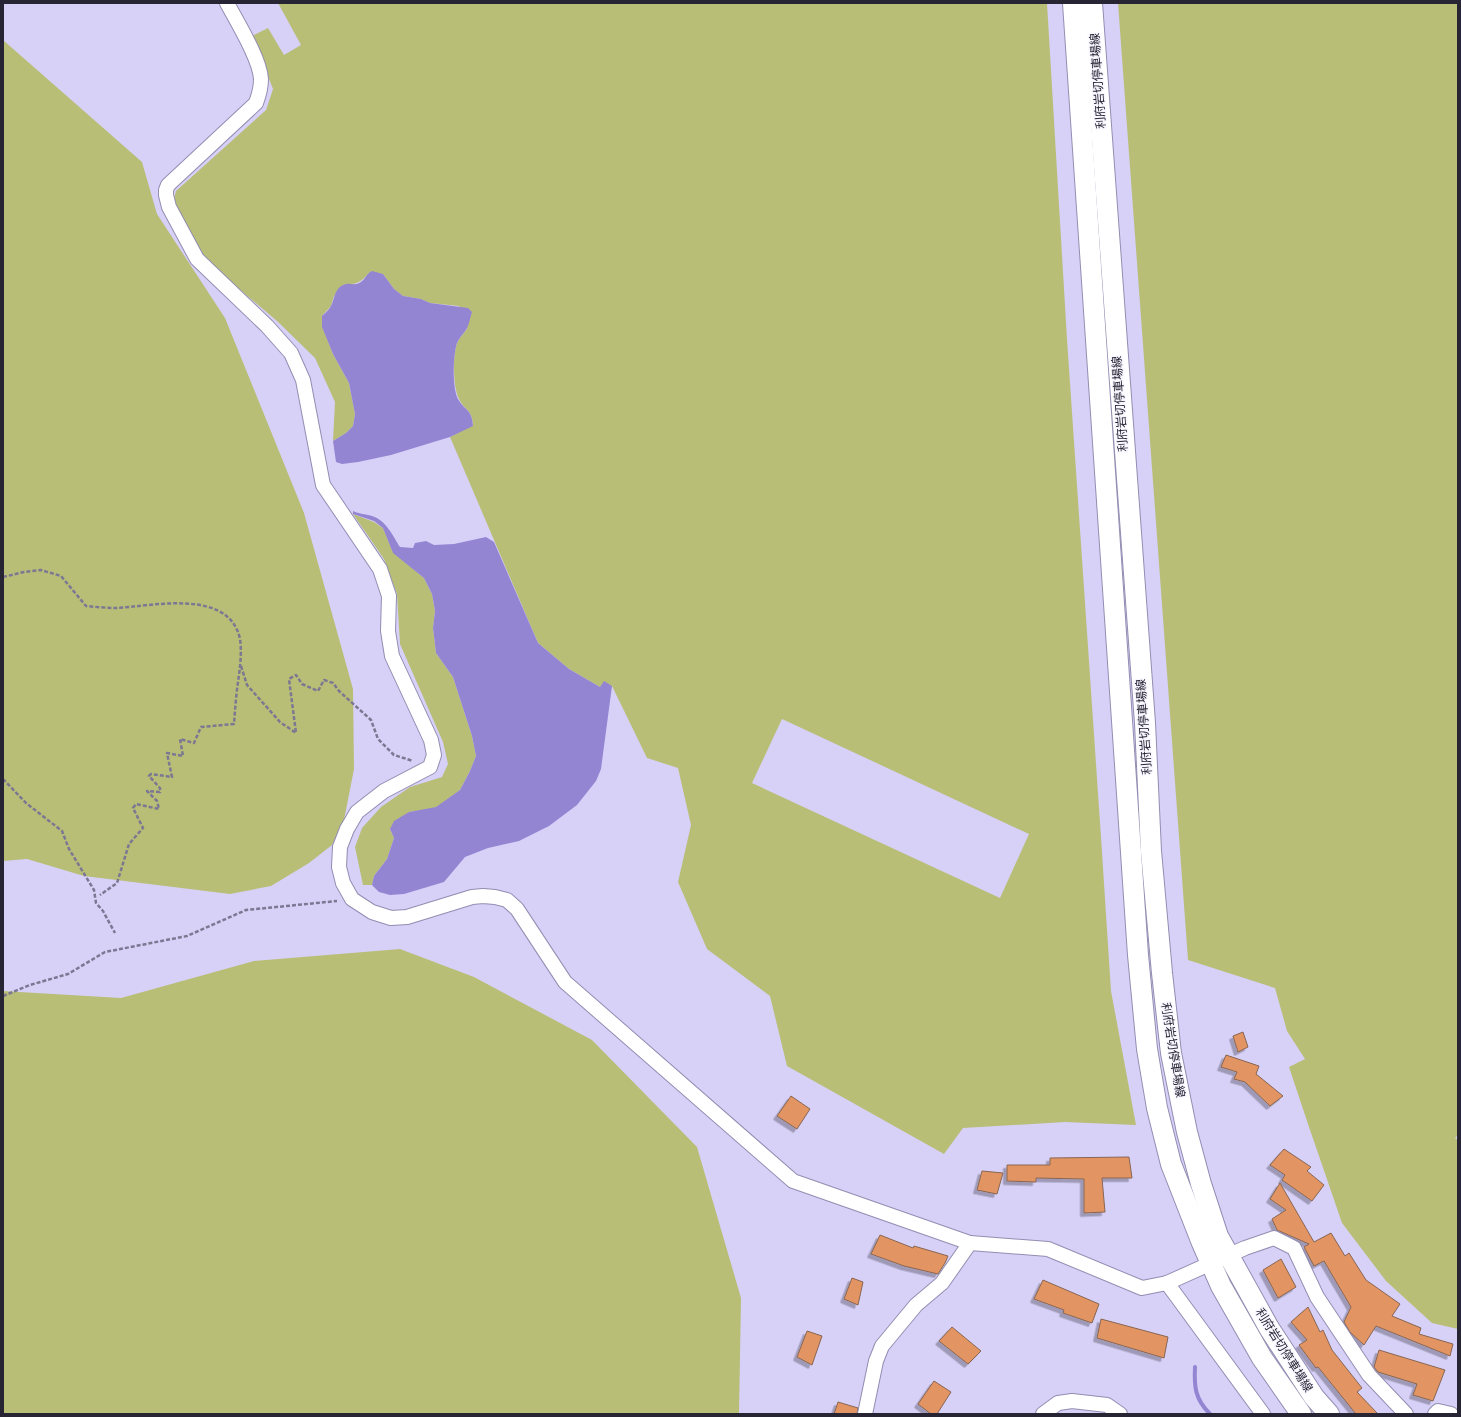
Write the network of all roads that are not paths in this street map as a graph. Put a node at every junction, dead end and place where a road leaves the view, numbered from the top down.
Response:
1 (227, 3) edge
2 (1073, 3) edge
3 (1092, 3) edge
4 (970, 1243) junction
5 (1220, 1260) junction
6 (1167, 1283) junction
7 (1092, 1408) edge
8 (865, 1414) edge
9 (1043, 1414) edge
10 (1120, 1414) edge
11 (1263, 1414) edge
12 (1301, 1414) edge
13 (1329, 1414) edge
14 (1406, 1414) edge
15 (1435, 1414) edge
16 (1451, 1414) edge

1 - 4 street
2 - 5 main road, 利府岩切停車場線
3 - 5 main road, 利府岩切停車場線
4 - 6 street
4 - 8 street
5 - 6 street
5 - 12 main road, 利府岩切停車場線
5 - 13 main road, 利府岩切停車場線
5 - 14 street
6 - 11 street
7 - 9 street
7 - 10 street
15 - 16 street

